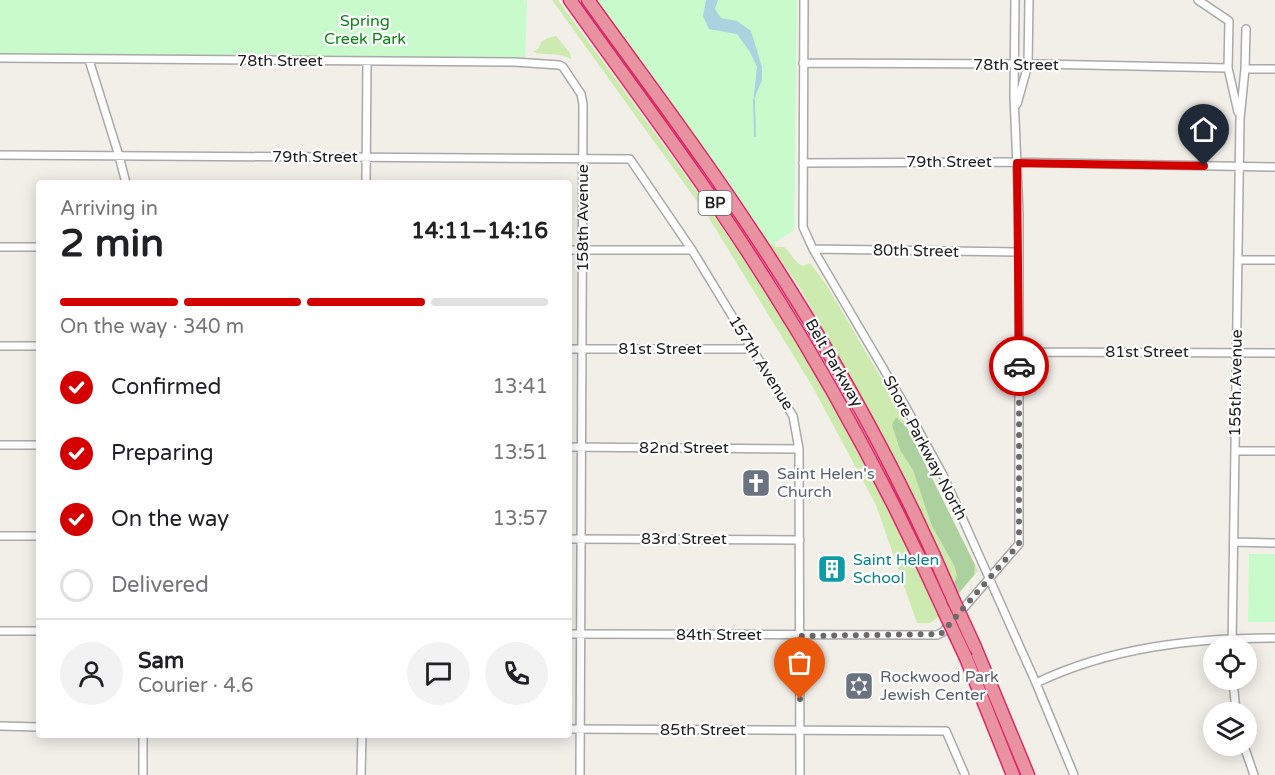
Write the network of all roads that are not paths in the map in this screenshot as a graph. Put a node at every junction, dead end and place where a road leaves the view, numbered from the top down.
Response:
1 (570, 0) edge
2 (588, 0) edge
3 (804, 0) edge
4 (1015, 0) edge
5 (1029, 0) edge
6 (1198, 0) edge
7 (1246, 29) dead end
8 (0, 58) edge
9 (89, 60) junction
10 (367, 61) junction
11 (803, 63) junction
12 (1028, 64) junction
13 (559, 65) joint
14 (1014, 65) junction
15 (1228, 68) junction
16 (1245, 69) junction
17 (1275, 69) edge
18 (1016, 106) junction
19 (1240, 119) junction
20 (0, 155) edge
21 (119, 156) junction
22 (366, 157) junction
23 (630, 159) joint
24 (583, 160) junction
25 (803, 163) junction
26 (1017, 163) junction
27 (1239, 167) junction
28 (1275, 167) edge
29 (125, 180) edge
30 (366, 180) edge
31 (0, 247) edge
32 (36, 247) edge
33 (813, 249) junction
34 (572, 250) edge
35 (583, 250) junction
36 (692, 250) junction
37 (1019, 252) junction
38 (1238, 260) junction
39 (1275, 260) edge
40 (0, 346) edge
41 (36, 346) edge
42 (572, 349) edge
43 (582, 349) junction
44 (752, 349) junction
45 (1019, 352) junction
46 (1237, 353) junction
47 (1275, 353) edge
48 (0, 445) edge
49 (36, 445) edge
50 (572, 447) edge
51 (582, 447) junction
52 (799, 449) junction
53 (1235, 451) junction
54 (1275, 451) edge
55 (0, 536) edge
56 (36, 536) edge
57 (572, 539) edge
58 (582, 539) junction
59 (800, 540) junction
60 (1234, 542) junction
61 (1275, 543) edge
62 (989, 578) junction
63 (0, 631) edge
64 (36, 631) edge
65 (572, 634) edge
66 (581, 634) junction
67 (800, 636) junction
68 (1233, 636) edge
69 (1257, 638) edge
70 (1275, 638) edge
71 (1203, 641) edge
72 (1036, 683) junction
73 (0, 726) edge
74 (36, 727) edge
75 (572, 729) edge
76 (580, 729) junction
77 (800, 730) junction
78 (143, 738) edge
79 (362, 738) edge
80 (1247, 756) edge
81 (143, 775) edge
82 (362, 775) edge
83 (580, 775) edge
84 (800, 775) edge
85 (965, 775) edge
86 (1013, 775) edge
87 (1028, 775) edge
88 (1074, 775) edge
89 (1254, 775) edge

1 - 86 highway, Belt Parkway / BP, bridge
2 - 87 highway, Belt Parkway / BP, bridge
3 - 11 street
4 - 14 street
5 - 12 street
6 - 15 street, 155th Avenue
7 - 16 street, 155th Avenue
8 - 9 street, 78th Street
9 - 10 street, 78th Street
9 - 21 street
10 - 13 street, 78th Street
10 - 22 street
11 - 14 street, 78th Street
11 - 25 street
12 - 14 street, 78th Street
12 - 15 street, 78th Street
12 - 18 street
13 - 24 street, 158th Avenue
14 - 18 street
15 - 19 street, 155th Avenue
16 - 17 street
16 - 19 street, 155th Avenue
18 - 26 street
19 - 27 street, 155th Avenue
20 - 21 street, 79th Street
21 - 22 street, 79th Street
21 - 29 street
22 - 24 street, 79th Street
22 - 30 street
23 - 24 street, 79th Street
23 - 36 street, 157th Avenue
24 - 35 street, 158th Avenue
25 - 26 street, 79th Street
25 - 33 street, Shore Parkway North
26 - 27 street, 79th Street
26 - 37 street
27 - 28 street, 79th Street
27 - 38 street, 155th Avenue
31 - 32 street
33 - 37 street, 80th Street
33 - 62 street, Shore Parkway North
34 - 35 street
35 - 36 street
35 - 43 street, 158th Avenue
36 - 44 street, 157th Avenue
37 - 45 street
38 - 39 street
38 - 46 street, 155th Avenue
40 - 41 street
42 - 43 street, 81st Street
43 - 44 street, 81st Street
43 - 51 street, 158th Avenue
44 - 52 street, 157th Avenue
45 - 46 street, 81st Street
45 - 62 street
46 - 47 street, 81st Street
46 - 53 street, 155th Avenue
48 - 49 street
50 - 51 street, 82nd Street
51 - 52 street, 82nd Street
51 - 58 street, 158th Avenue
52 - 59 street, 157th Avenue
53 - 54 street
53 - 60 street, 155th Avenue
55 - 56 street
57 - 58 street, 83rd Street
58 - 59 street, 83rd Street
58 - 66 street, 158th Avenue
59 - 67 street, 157th Avenue
60 - 61 street
60 - 68 street, 155th Avenue
62 - 67 street, 84th Street
62 - 72 street, Shore Parkway North
63 - 64 street
65 - 66 street, 84th Street
66 - 67 street, 84th Street
66 - 76 street, 158th Avenue
67 - 77 street, 157th Avenue
69 - 70 street
71 - 72 street
72 - 88 street, Shore Parkway North
73 - 74 street
75 - 76 street, 85th Street
76 - 77 street, 85th Street
76 - 83 street, 158th Avenue
77 - 84 street, 157th Avenue
77 - 85 street, 85th Street
78 - 81 street
79 - 82 street
80 - 89 street

